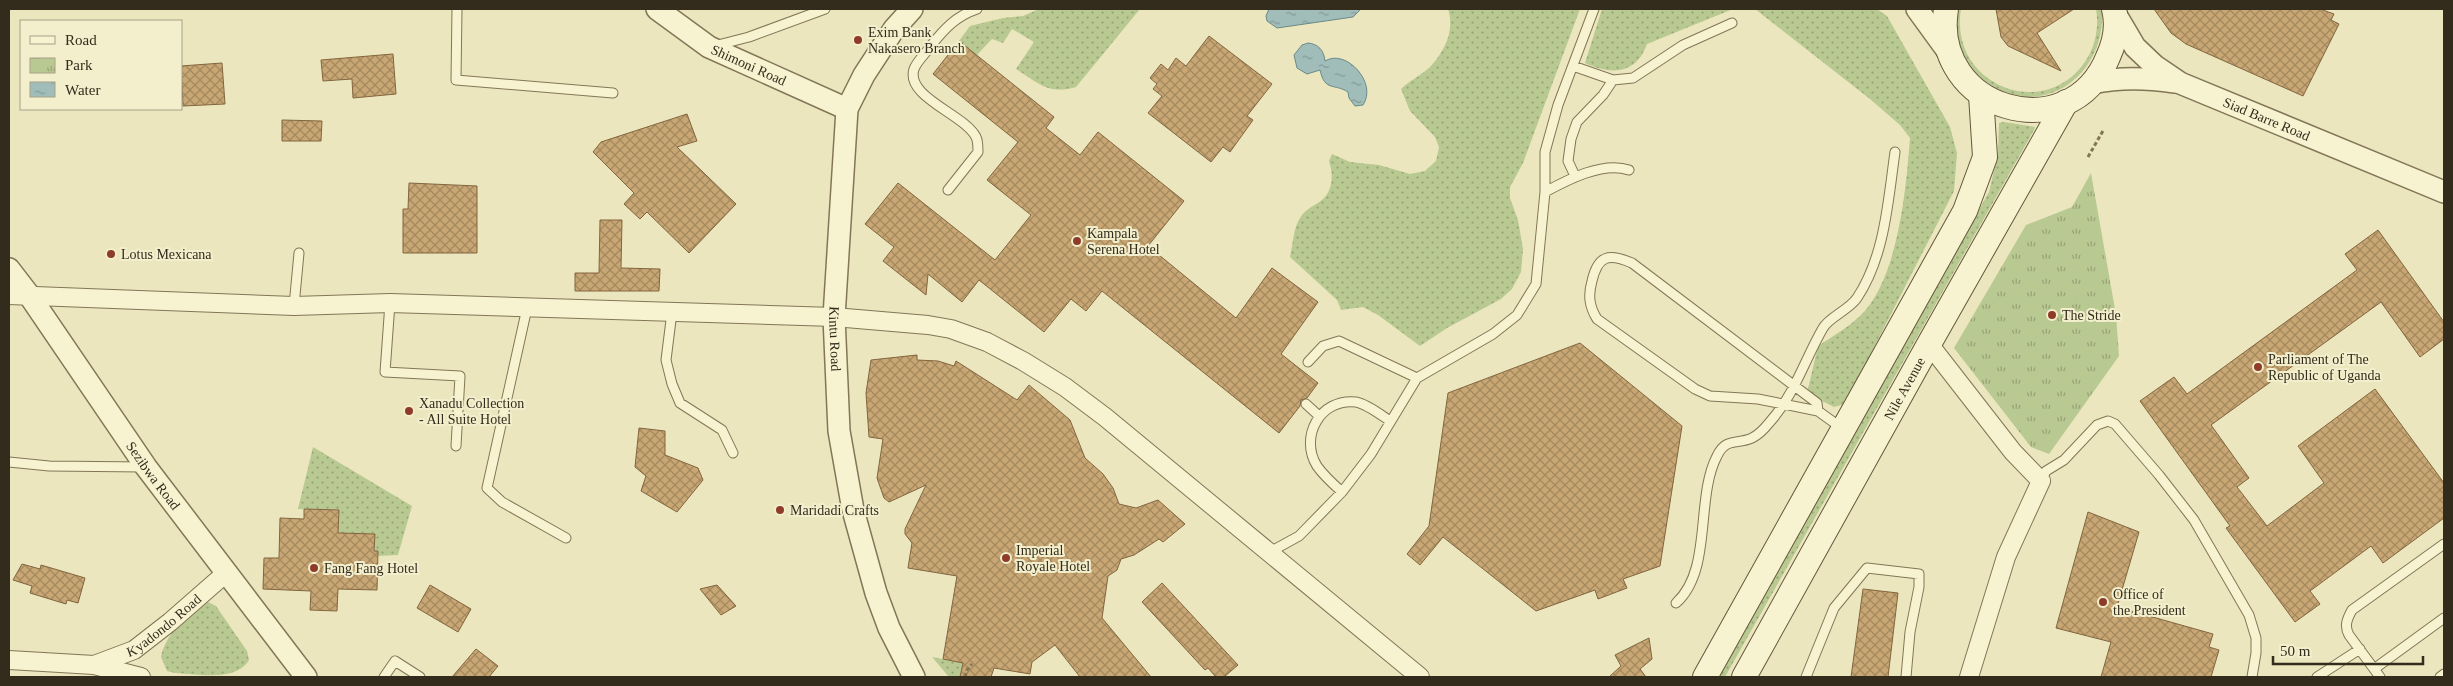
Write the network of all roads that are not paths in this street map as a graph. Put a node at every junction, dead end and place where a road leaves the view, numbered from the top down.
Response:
1 (457, 9) edge
2 (657, 9) edge
3 (825, 9) edge
4 (912, 9) edge
5 (977, 9) edge
6 (1594, 9) edge
7 (1917, 9) edge
8 (1946, 9) edge
9 (2114, 11) edge
10 (1732, 23) dead end
11 (709, 47) junction
12 (1949, 53) junction
13 (1573, 66) junction
14 (1613, 80) junction
15 (2092, 83) junction
16 (2180, 83) junction
17 (613, 93) dead end
18 (1981, 95) junction
19 (2066, 102) junction
20 (847, 109) junction
21 (1895, 152) dead end
22 (1628, 170) dead end
23 (1575, 176) junction
24 (948, 190) dead end
25 (1544, 192) junction
26 (2444, 192) edge
27 (299, 253) dead end
28 (9, 269) edge
29 (19, 295) edge
30 (390, 304) junction
31 (294, 306) junction
32 (527, 308) junction
33 (672, 312) junction
34 (834, 317) junction
35 (1929, 344) junction
36 (1308, 362) dead end
37 (1417, 378) junction
38 (1796, 386) junction
39 (1784, 403) junction
40 (1306, 404) dead end
41 (1818, 411) junction
42 (1318, 415) junction
43 (1390, 421) junction
44 (1843, 430) junction
45 (456, 446) dead end
46 (733, 453) dead end
47 (9, 462) edge
48 (146, 467) junction
49 (2041, 481) junction
50 (1342, 492) junction
51 (566, 538) dead end
52 (2443, 547) edge
53 (1270, 552) junction
54 (226, 573) junction
55 (1676, 602) dead end
56 (2444, 618) edge
57 (2360, 649) junction
58 (9, 660) edge
59 (94, 665) junction
60 (2374, 669) junction
61 (2444, 674) edge
62 (141, 677) edge
63 (306, 677) edge
64 (384, 677) edge
65 (420, 677) edge
66 (914, 677) edge
67 (1420, 677) edge
68 (1705, 677) edge
69 (1744, 677) edge
70 (1806, 677) edge
71 (1906, 677) edge
72 (1969, 677) edge
73 (2252, 677) edge
74 (2317, 677) edge
75 (2380, 677) edge
76 (2440, 677) edge

1 - 17 lane
2 - 11 street, Shimoni Road
3 - 11 lane
4 - 20 street, Kintu Road
5 - 24 lane
6 - 13 lane
7 - 12 street
8 - 12 main road
9 - 15 main road
9 - 16 street, Siad Barre Road
10 - 14 lane
11 - 20 street, Shimoni Road
12 - 18 main road
13 - 14 lane
13 - 25 lane
14 - 23 lane
15 - 16 street
15 - 19 main road
16 - 26 street, Siad Barre Road
18 - 19 main road
18 - 44 main road
19 - 35 main road, Nile Avenue
20 - 34 street, Kintu Road
21 - 38 lane
22 - 23 lane
23 - 25 lane
25 - 37 lane
27 - 31 lane
28 - 29 street, Sezibwa Road
29 - 31 street
29 - 48 street, Sezibwa Road
30 - 31 street
30 - 32 street
30 - 45 lane
32 - 33 street
32 - 51 lane
33 - 34 street
33 - 46 lane
34 - 53 street
34 - 66 street, Kintu Road
35 - 49 street
35 - 69 main road, Nile Avenue
36 - 37 lane
37 - 43 lane
38 - 39 lane
38 - 39 lane
38 - 41 lane
39 - 41 lane
39 - 55 lane
40 - 42 lane
41 - 44 lane
42 - 43 lane
42 - 50 lane
43 - 50 lane
44 - 68 main road
47 - 48 lane
48 - 54 street, Sezibwa Road
49 - 72 street
49 - 73 lane
50 - 53 lane
52 - 57 lane
53 - 67 street
54 - 59 street, Kyadondo Road
54 - 63 street, Sezibwa Road
56 - 60 lane
57 - 60 lane
57 - 74 lane
58 - 59 street, Kyadondo Road
59 - 62 street, Kyadondo Road
60 - 75 lane
61 - 76 lane
64 - 65 lane
70 - 71 lane

